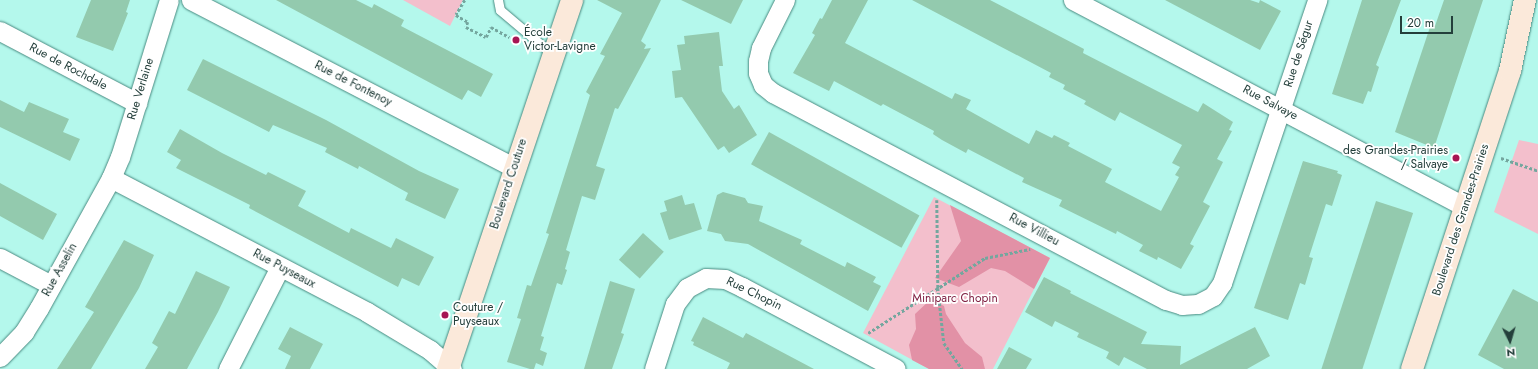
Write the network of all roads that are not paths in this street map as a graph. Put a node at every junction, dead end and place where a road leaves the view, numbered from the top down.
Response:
1 (169, 0) edge
2 (191, 0) edge
3 (498, 0) edge
4 (572, 0) edge
5 (785, 0) edge
6 (1073, 0) edge
7 (1317, 0) edge
8 (1525, 0) edge
9 (1538, 12) edge
10 (0, 32) edge
11 (552, 54) junction
12 (1510, 71) junction
13 (137, 103) junction
14 (1280, 109) junction
15 (515, 168) junction
16 (111, 178) junction
17 (1465, 207) junction
18 (0, 258) edge
19 (280, 267) junction
20 (51, 285) junction
21 (0, 358) edge
22 (450, 368) edge
23 (228, 369) edge
24 (654, 369) edge
25 (896, 369) edge
26 (1412, 369) edge

1 - 13 street, Rue Verlaine
2 - 15 street, Rue de Fontenoy
3 - 11 lane
4 - 11 main road, Boulevard Couture
5 - 14 street, Rue Villieu
6 - 14 street, Rue Salvaye
7 - 14 street, Rue de Ségur
8 - 12 main road, Boulevard des Grandes-Prairies
9 - 12 main road, Boulevard des Grandes-Prairies
10 - 13 street, Rue de Rochdale
11 - 15 main road, Boulevard Couture
12 - 17 main road, Boulevard des Grandes-Prairies
13 - 16 street, Rue Verlaine
14 - 17 street, Rue Salvaye
15 - 22 main road, Boulevard Couture
16 - 19 street, Rue Puyseaux
16 - 20 street, Rue Asselin
17 - 26 main road, Boulevard des Grandes-Prairies
18 - 20 street
19 - 22 street, Rue Puyseaux
19 - 23 street
20 - 21 street, Rue Asselin
24 - 25 street, Rue Chopin

